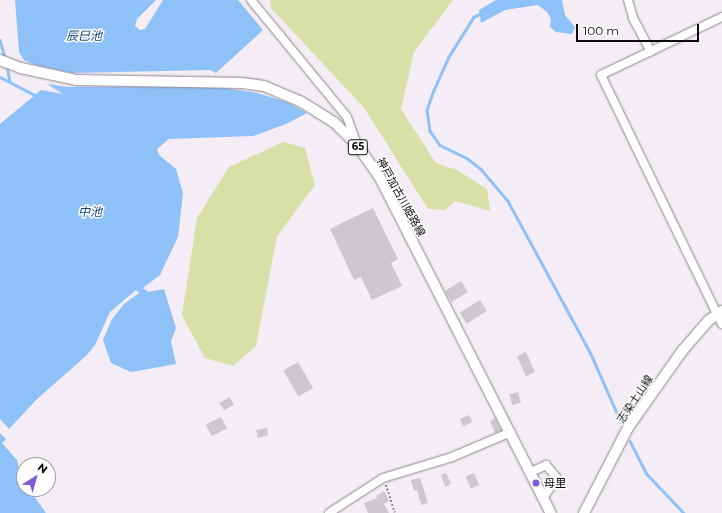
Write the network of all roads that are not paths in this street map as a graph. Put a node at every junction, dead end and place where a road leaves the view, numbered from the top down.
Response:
1 (251, 0) edge
2 (628, 0) edge
3 (722, 17) edge
4 (652, 52) junction
5 (0, 60) edge
6 (357, 144) junction
7 (720, 312) edge
8 (722, 324) edge
9 (511, 432) junction
10 (530, 472) junction
11 (543, 498) junction
12 (329, 513) edge
13 (551, 513) edge
14 (584, 513) edge

1 - 6 street
2 - 4 street
3 - 4 street
4 - 7 street
5 - 6 main road, 神戸加古川姫路線 / 65
6 - 9 main road, 神戸加古川姫路線 / 65
7 - 8 street
7 - 14 main road, 志染土山線
9 - 10 main road, 神戸加古川姫路線 / 65
9 - 12 street
10 - 11 main road, 神戸加古川姫路線 / 65
10 - 11 street
11 - 13 main road, 神戸加古川姫路線 / 65

